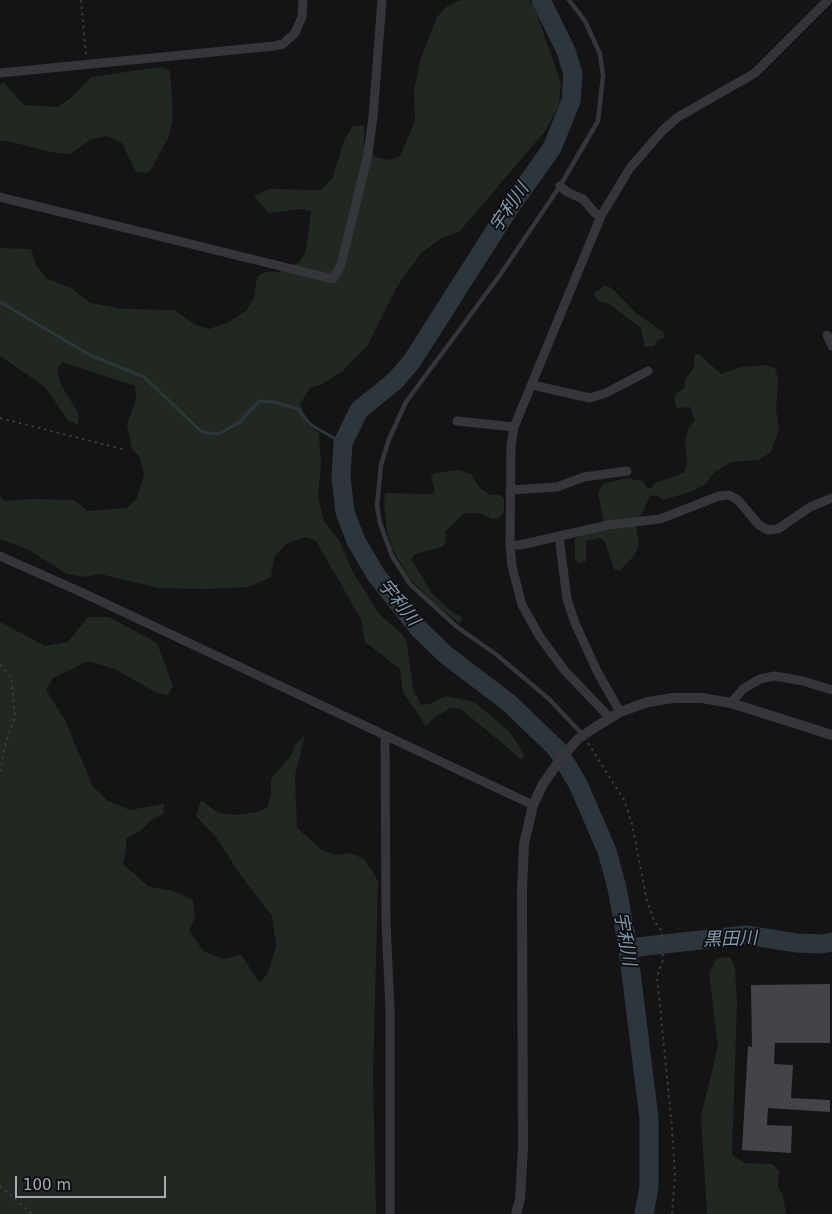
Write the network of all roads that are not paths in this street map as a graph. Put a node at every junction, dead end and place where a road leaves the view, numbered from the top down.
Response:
1 (304, 0) edge
2 (382, 0) edge
3 (569, 0) edge
4 (828, 0) edge
5 (0, 73) edge
6 (560, 186) junction
7 (0, 198) edge
8 (601, 216) junction
9 (828, 335) dead end
10 (832, 346) edge
11 (648, 371) dead end
12 (532, 385) junction
13 (457, 421) dead end
14 (514, 427) junction
15 (627, 471) dead end
16 (510, 490) junction
17 (832, 498) edge
18 (559, 536) junction
19 (510, 545) junction
20 (0, 556) edge
21 (832, 690) edge
22 (731, 703) junction
23 (620, 712) junction
24 (610, 718) junction
25 (385, 735) junction
26 (832, 735) edge
27 (581, 737) junction
28 (533, 805) junction
29 (390, 1214) edge
30 (516, 1214) edge

1 - 5 street
2 - 7 street
3 - 6 lane
4 - 8 street
6 - 8 street
6 - 27 lane
8 - 12 street
9 - 10 street
11 - 12 street
12 - 14 street
13 - 14 street
14 - 16 street
15 - 16 street
16 - 19 street
17 - 18 street
18 - 19 street
18 - 23 street
19 - 24 street
20 - 25 street
21 - 22 street
22 - 23 street
22 - 26 street
23 - 24 street
24 - 27 street
25 - 28 street
25 - 29 street
27 - 28 street
28 - 30 street

